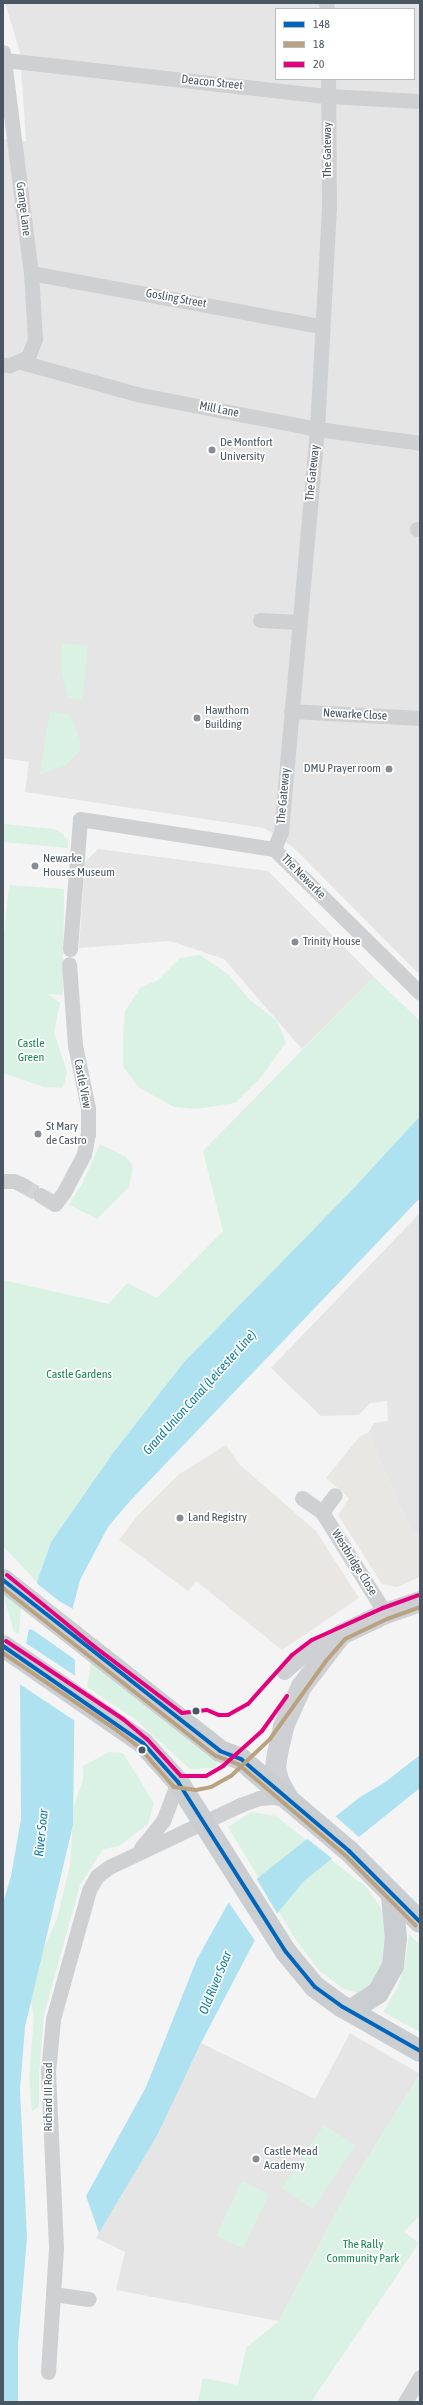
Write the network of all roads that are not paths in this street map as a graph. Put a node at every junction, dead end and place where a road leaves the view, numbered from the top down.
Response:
1 (4, 56) edge
2 (328, 80) edge
3 (328, 96) junction
4 (420, 101) edge
5 (31, 273) junction
6 (321, 332) junction
7 (21, 362) junction
8 (3, 365) edge
9 (318, 429) junction
10 (420, 443) edge
11 (260, 620) dead end
12 (298, 622) junction
13 (291, 711) junction
14 (420, 718) edge
15 (80, 819) joint
16 (274, 849) junction
17 (420, 993) edge
18 (3, 1181) edge
19 (23, 1185) tunnel mouth
20 (40, 1196) tunnel mouth
21 (335, 1495) dead end
22 (302, 1498) dead end
23 (322, 1512) junction
24 (3, 1580) edge
25 (420, 1602) edge
26 (385, 1613) junction
27 (341, 1634) junction
28 (10, 1651) edge
29 (284, 1672) dead end
30 (178, 1782) junction
31 (293, 1803) junction
32 (203, 1821) junction
33 (137, 1853) junction
34 (392, 1895) junction
35 (420, 1922) edge
36 (350, 2011) junction
37 (420, 2051) edge
38 (53, 2294) junction
39 (89, 2299) dead end
40 (48, 2372) dead end
41 (420, 2377) edge
42 (406, 2402) edge

1 - 3 street, Deacon Street
1 - 5 street, Grange Lane
2 - 3 street, The Gateway
3 - 4 street, Deacon Street
3 - 6 street, The Gateway
5 - 6 street, Gosling Street
5 - 7 street, Grange Lane
6 - 9 street, The Gateway
7 - 8 street
7 - 9 street, Mill Lane
9 - 10 street, Mill Lane
9 - 12 street, The Gateway
11 - 12 street
12 - 13 street, The Gateway
13 - 14 street, Newarke Close
13 - 16 street, The Gateway
15 - 16 street, The Newarke
15 - 20 street, Castle View
16 - 17 street, The Newarke
18 - 19 street
21 - 23 street
22 - 23 street, Westbridge Close
23 - 26 street, Westbridge Close
24 - 31 main road
25 - 26 street
26 - 27 street
27 - 29 street
27 - 31 street
28 - 30 main road
30 - 32 main road
30 - 33 street, Richard III Road
31 - 32 street, Richard III Road
31 - 34 main road
32 - 33 street, Richard III Road
32 - 36 main road
33 - 38 street, Richard III Road
34 - 35 main road
34 - 36 main road
36 - 37 main road
38 - 39 street
38 - 40 street, Richard III Road
41 - 42 street

